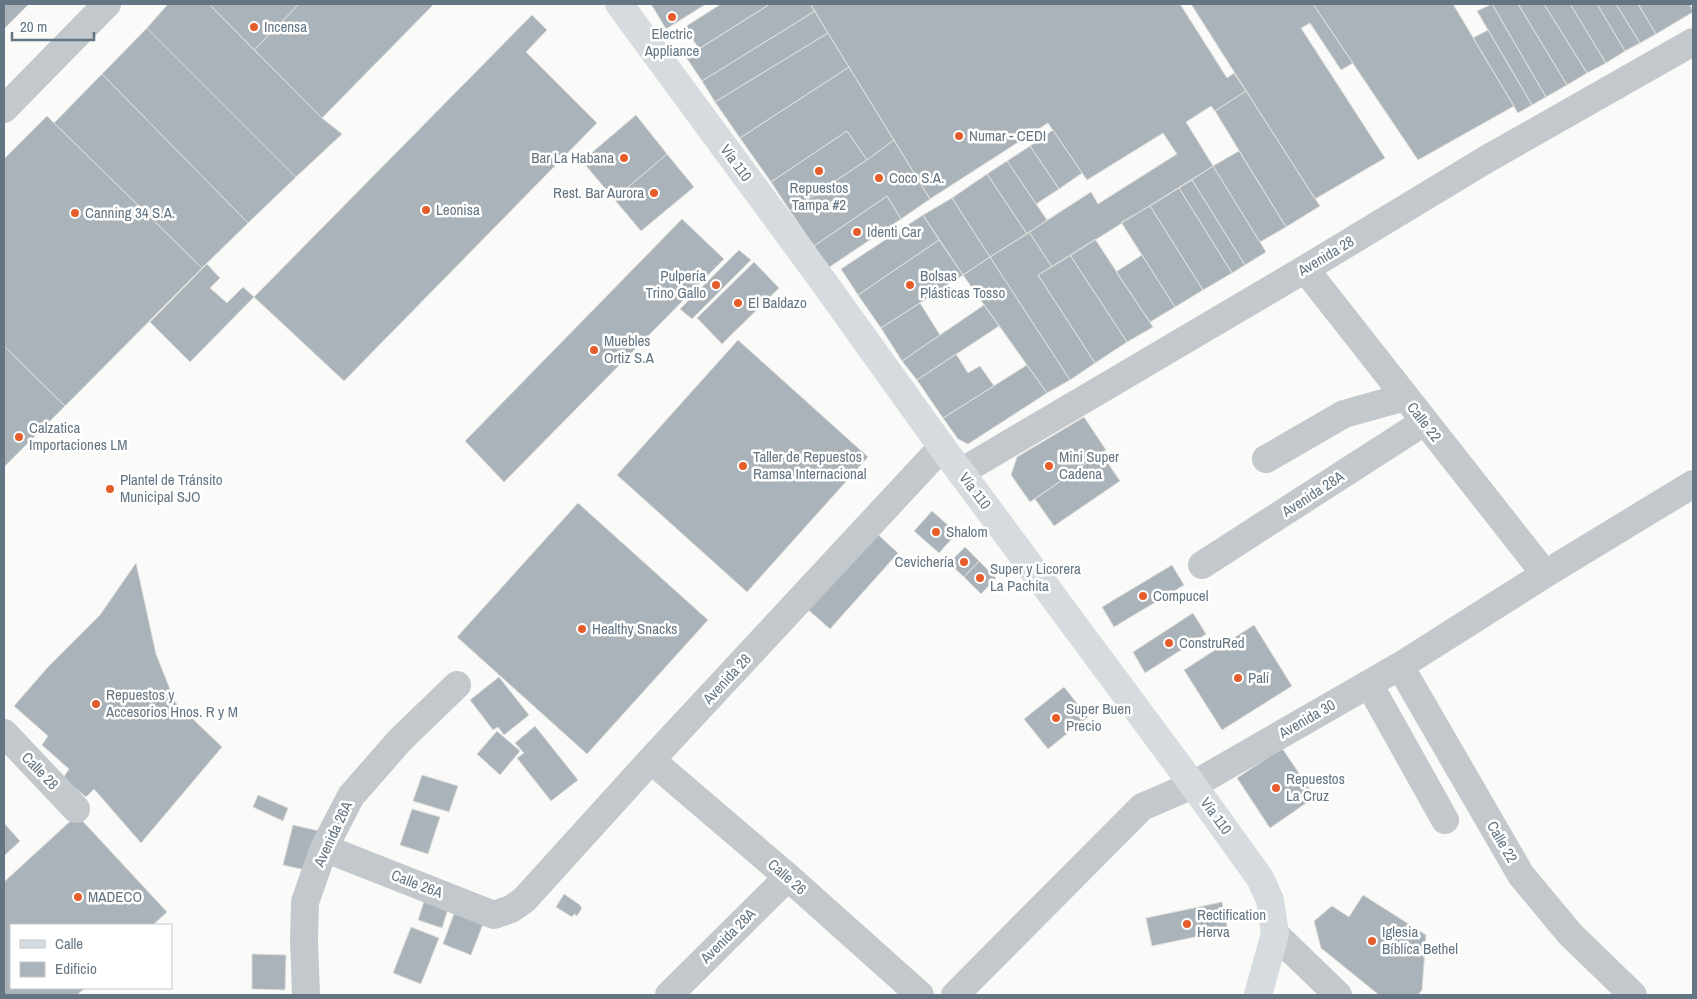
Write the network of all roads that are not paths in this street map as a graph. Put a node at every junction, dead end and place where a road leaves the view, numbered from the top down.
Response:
1 (107, 4) edge
2 (619, 4) edge
3 (1693, 42) edge
4 (4, 109) edge
5 (1305, 269) junction
6 (1405, 397) junction
7 (1424, 422) junction
8 (942, 447) junction
9 (1266, 459) dead end
10 (961, 472) junction
11 (1693, 484) edge
12 (1202, 565) dead end
13 (1545, 574) junction
14 (1400, 666) junction
15 (457, 684) dead end
16 (1369, 684) junction
17 (4, 733) edge
18 (651, 760) junction
19 (1193, 785) junction
20 (76, 809) dead end
21 (1445, 820) dead end
22 (324, 848) junction
23 (788, 877) junction
24 (511, 909) joint
25 (1274, 934) junction
26 (306, 995) edge
27 (668, 995) edge
28 (920, 995) edge
29 (955, 995) edge
30 (1258, 995) edge
31 (1338, 995) edge
32 (1633, 995) edge

1 - 4 street
2 - 8 main road, Vía 110
3 - 5 street, Avenida 28
5 - 6 street, Calle 22
5 - 10 street, Avenida 28
6 - 7 street, Calle 22
6 - 9 street
7 - 12 street, Avenida 28A
7 - 13 street, Calle 22
8 - 10 main road, Vía 110
8 - 18 street, Avenida 28
10 - 19 main road, Vía 110
11 - 13 street, Avenida 30
13 - 14 street, Avenida 30
14 - 16 street, Avenida 30
14 - 32 street, Calle 22
15 - 22 street, Avenida 26A
16 - 19 street, Avenida 30
16 - 21 street
17 - 20 street, Calle 28
18 - 23 street, Calle 26
18 - 24 street, Avenida 28
19 - 25 main road, Vía 110
19 - 29 street, Avenida 30
22 - 24 street, Calle 26A
22 - 26 street, Avenida 26A
23 - 27 street, Avenida 28A
23 - 28 street, Calle 26
25 - 30 main road, Vía 110
25 - 31 street

